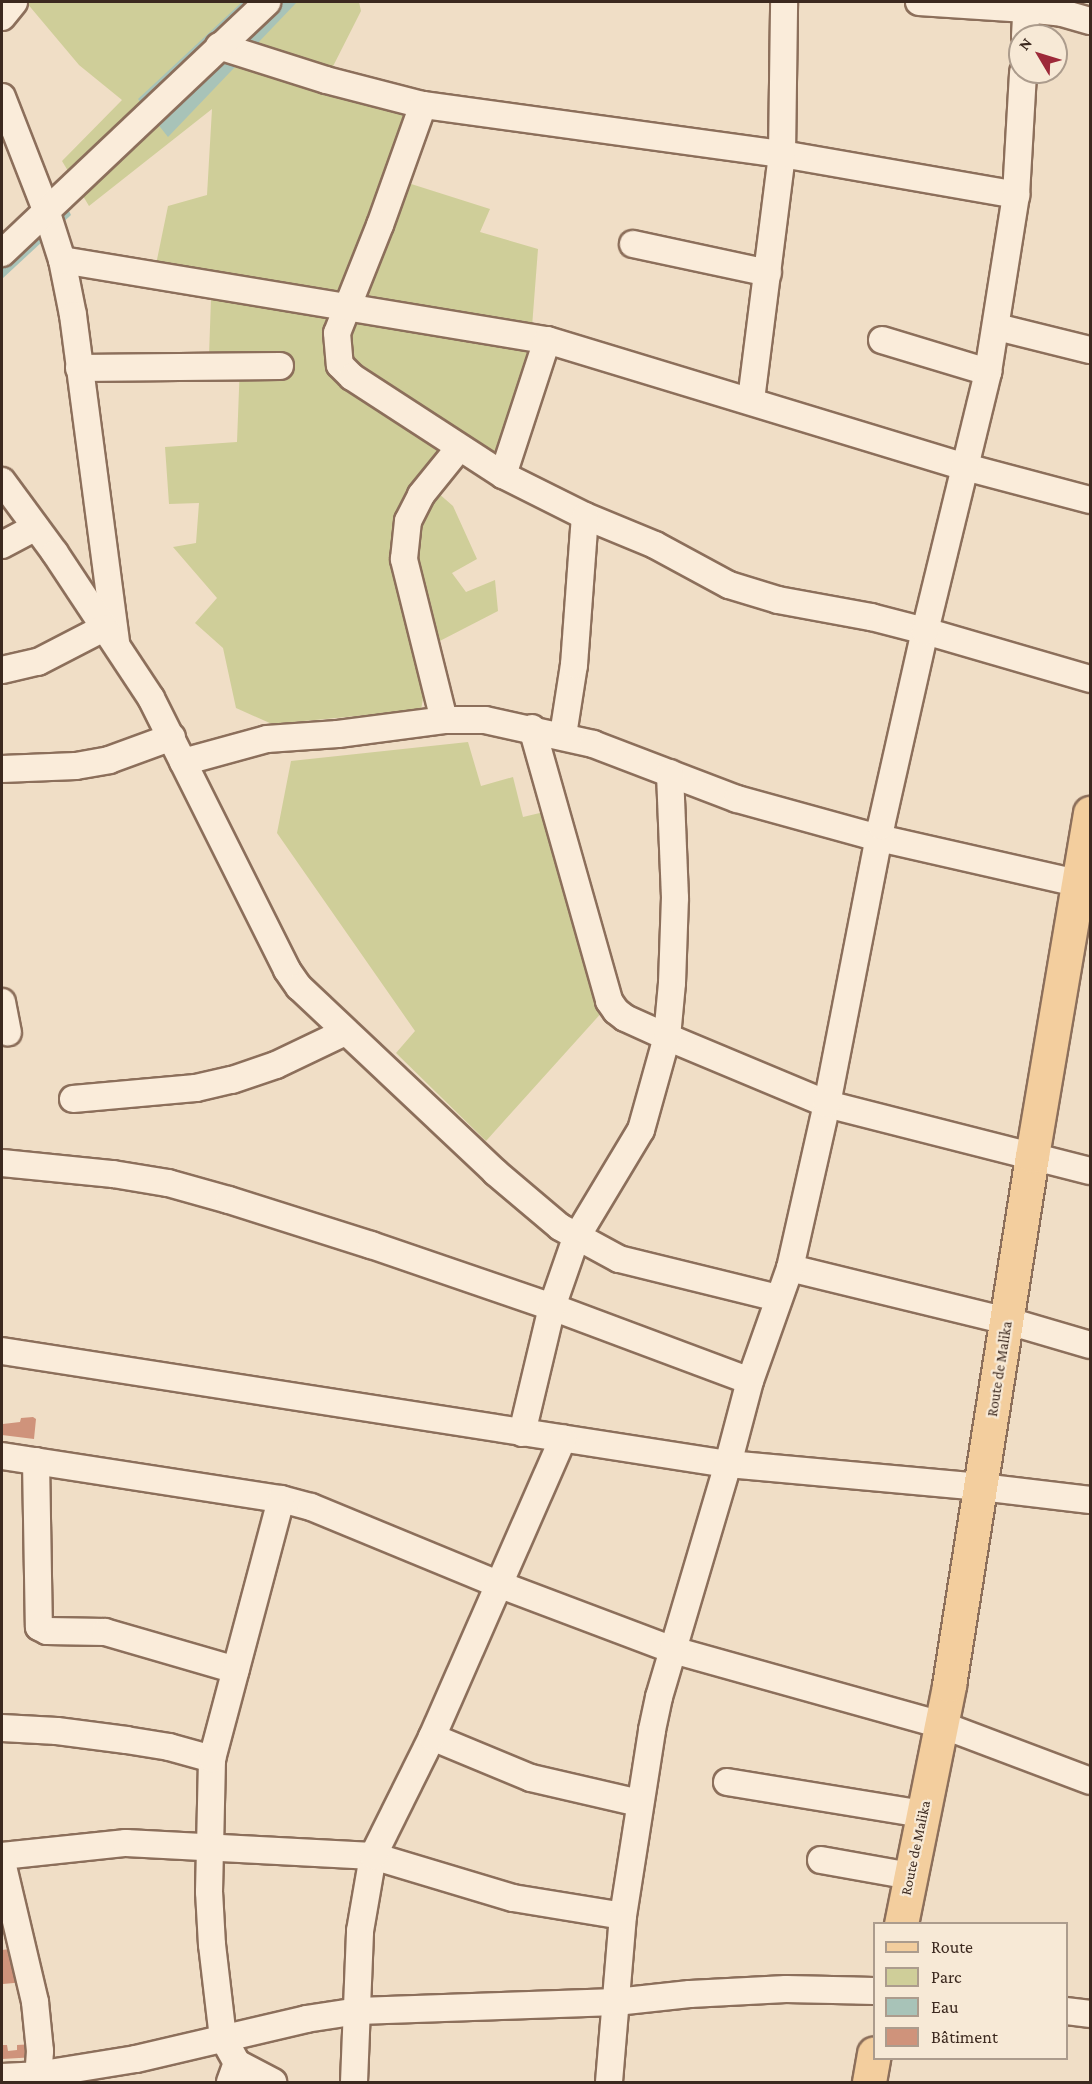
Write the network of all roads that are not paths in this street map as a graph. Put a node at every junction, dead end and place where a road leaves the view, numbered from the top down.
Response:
1 (14, 2) edge
2 (267, 2) edge
3 (784, 2) edge
4 (919, 2) edge
5 (1027, 5) edge
6 (2, 17) edge
7 (1090, 21) edge
8 (1026, 24) edge
9 (219, 46) junction
10 (1022, 84) edge
11 (2, 97) edge
12 (423, 105) junction
13 (782, 154) junction
14 (1016, 195) junction
15 (46, 210) junction
16 (633, 244) dead end
17 (2, 252) edge
18 (62, 260) junction
19 (768, 273) junction
20 (348, 306) junction
21 (997, 327) junction
22 (548, 339) junction
23 (882, 340) dead end
24 (1090, 350) edge
25 (280, 366) dead end
26 (79, 368) junction
27 (988, 372) junction
28 (751, 400) junction
29 (459, 447) junction
30 (965, 467) junction
31 (503, 474) junction
32 (2, 481) edge
33 (1090, 500) edge
34 (585, 516) junction
35 (36, 527) junction
36 (2, 544) edge
37 (925, 631) junction
38 (110, 636) junction
39 (2, 670) edge
40 (1090, 679) edge
41 (444, 720) junction
42 (532, 729) junction
43 (563, 735) junction
44 (172, 737) junction
45 (183, 762) junction
46 (2, 769) edge
47 (670, 773) junction
48 (1090, 813) edge
49 (879, 838) junction
50 (1085, 885) edge
51 (2, 1002) edge
52 (8, 1032) dead end
53 (345, 1032) junction
54 (667, 1037) junction
55 (73, 1099) dead end
56 (827, 1104) junction
57 (1032, 1156) junction
58 (2, 1163) edge
59 (1090, 1171) edge
60 (576, 1238) junction
61 (790, 1268) junction
62 (778, 1298) junction
63 (552, 1307) junction
64 (1008, 1321) junction
65 (1090, 1345) edge
66 (2, 1351) edge
67 (750, 1381) junction
68 (522, 1433) junction
69 (563, 1439) junction
70 (2, 1456) edge
71 (36, 1461) junction
72 (729, 1464) junction
73 (981, 1487) junction
74 (281, 1499) junction
75 (1090, 1500) edge
76 (498, 1584) junction
77 (673, 1650) junction
78 (236, 1670) junction
79 (942, 1725) junction
80 (2, 1728) edge
81 (432, 1737) junction
82 (212, 1760) junction
83 (1090, 1781) edge
84 (727, 1782) dead end
85 (639, 1803) junction
86 (923, 1814) junction
87 (209, 1848) junction
88 (2, 1856) edge
89 (373, 1856) junction
90 (821, 1860) dead end
91 (2, 1862) edge
92 (911, 1876) junction
93 (622, 1916) junction
94 (901, 1922) edge
95 (873, 1991) edge
96 (616, 2002) junction
97 (358, 2011) junction
98 (1068, 2011) edge
99 (1090, 2013) edge
100 (223, 2038) junction
101 (873, 2060) edge
102 (233, 2073) edge
103 (2, 2077) edge
104 (38, 2079) edge
105 (273, 2082) edge
106 (354, 2082) edge
107 (609, 2082) edge
108 (869, 2082) edge

1 - 6 street
2 - 9 street
3 - 13 street
4 - 5 street
5 - 7 street
5 - 8 street
9 - 12 street
9 - 15 street
10 - 14 street
11 - 15 street
12 - 13 street
12 - 20 street
13 - 14 street
13 - 19 street
14 - 21 street
15 - 17 street
15 - 18 street
16 - 19 street
18 - 20 street
18 - 26 street
19 - 28 street
20 - 22 street
20 - 29 street
21 - 24 street
21 - 27 street
22 - 28 street
22 - 31 street
23 - 27 street
25 - 26 street
26 - 38 street
27 - 30 street
28 - 30 street
29 - 31 street
29 - 41 street
30 - 33 street
30 - 37 street
31 - 34 street
32 - 35 street
34 - 37 street
34 - 43 street
35 - 36 street
35 - 38 street
37 - 40 street
37 - 49 street
38 - 39 street
38 - 44 street
41 - 42 street
41 - 45 street
42 - 43 street
42 - 54 street
43 - 47 street
44 - 45 street
44 - 46 street
45 - 53 street
47 - 49 street
47 - 54 street
48 - 50 main road, Route de Malika
49 - 50 street
49 - 56 street
50 - 57 main road, Route de Malika
51 - 52 street
53 - 55 street
53 - 60 street
54 - 56 street
54 - 60 street
56 - 57 street
56 - 61 street
57 - 59 street
57 - 64 main road, Route de Malika
58 - 63 street
60 - 62 street
60 - 63 street
61 - 62 street
61 - 64 street
62 - 67 street
63 - 67 street
63 - 68 street
64 - 65 street
64 - 73 main road, Route de Malika
66 - 68 street
67 - 72 street
68 - 69 street
69 - 72 street
69 - 76 street
70 - 71 street
71 - 74 street
71 - 78 street
72 - 73 street
72 - 77 street
73 - 75 street
73 - 79 main road, Route de Malika
74 - 76 street
74 - 78 street
76 - 77 street
76 - 81 street
77 - 79 street
77 - 85 street
78 - 82 street
79 - 83 street
79 - 86 main road, Route de Malika
80 - 82 street
81 - 85 street
81 - 89 street
82 - 87 street
84 - 86 street
85 - 93 street
86 - 92 main road, Route de Malika
87 - 88 street
87 - 89 street
87 - 100 street
89 - 93 street
89 - 97 street
90 - 92 street
91 - 104 street
92 - 94 main road, Route de Malika
93 - 96 street
95 - 96 street
96 - 97 street
96 - 107 street
97 - 100 street
97 - 106 street
98 - 99 street
100 - 102 street
100 - 104 street
101 - 108 main road
102 - 105 street
103 - 104 street

